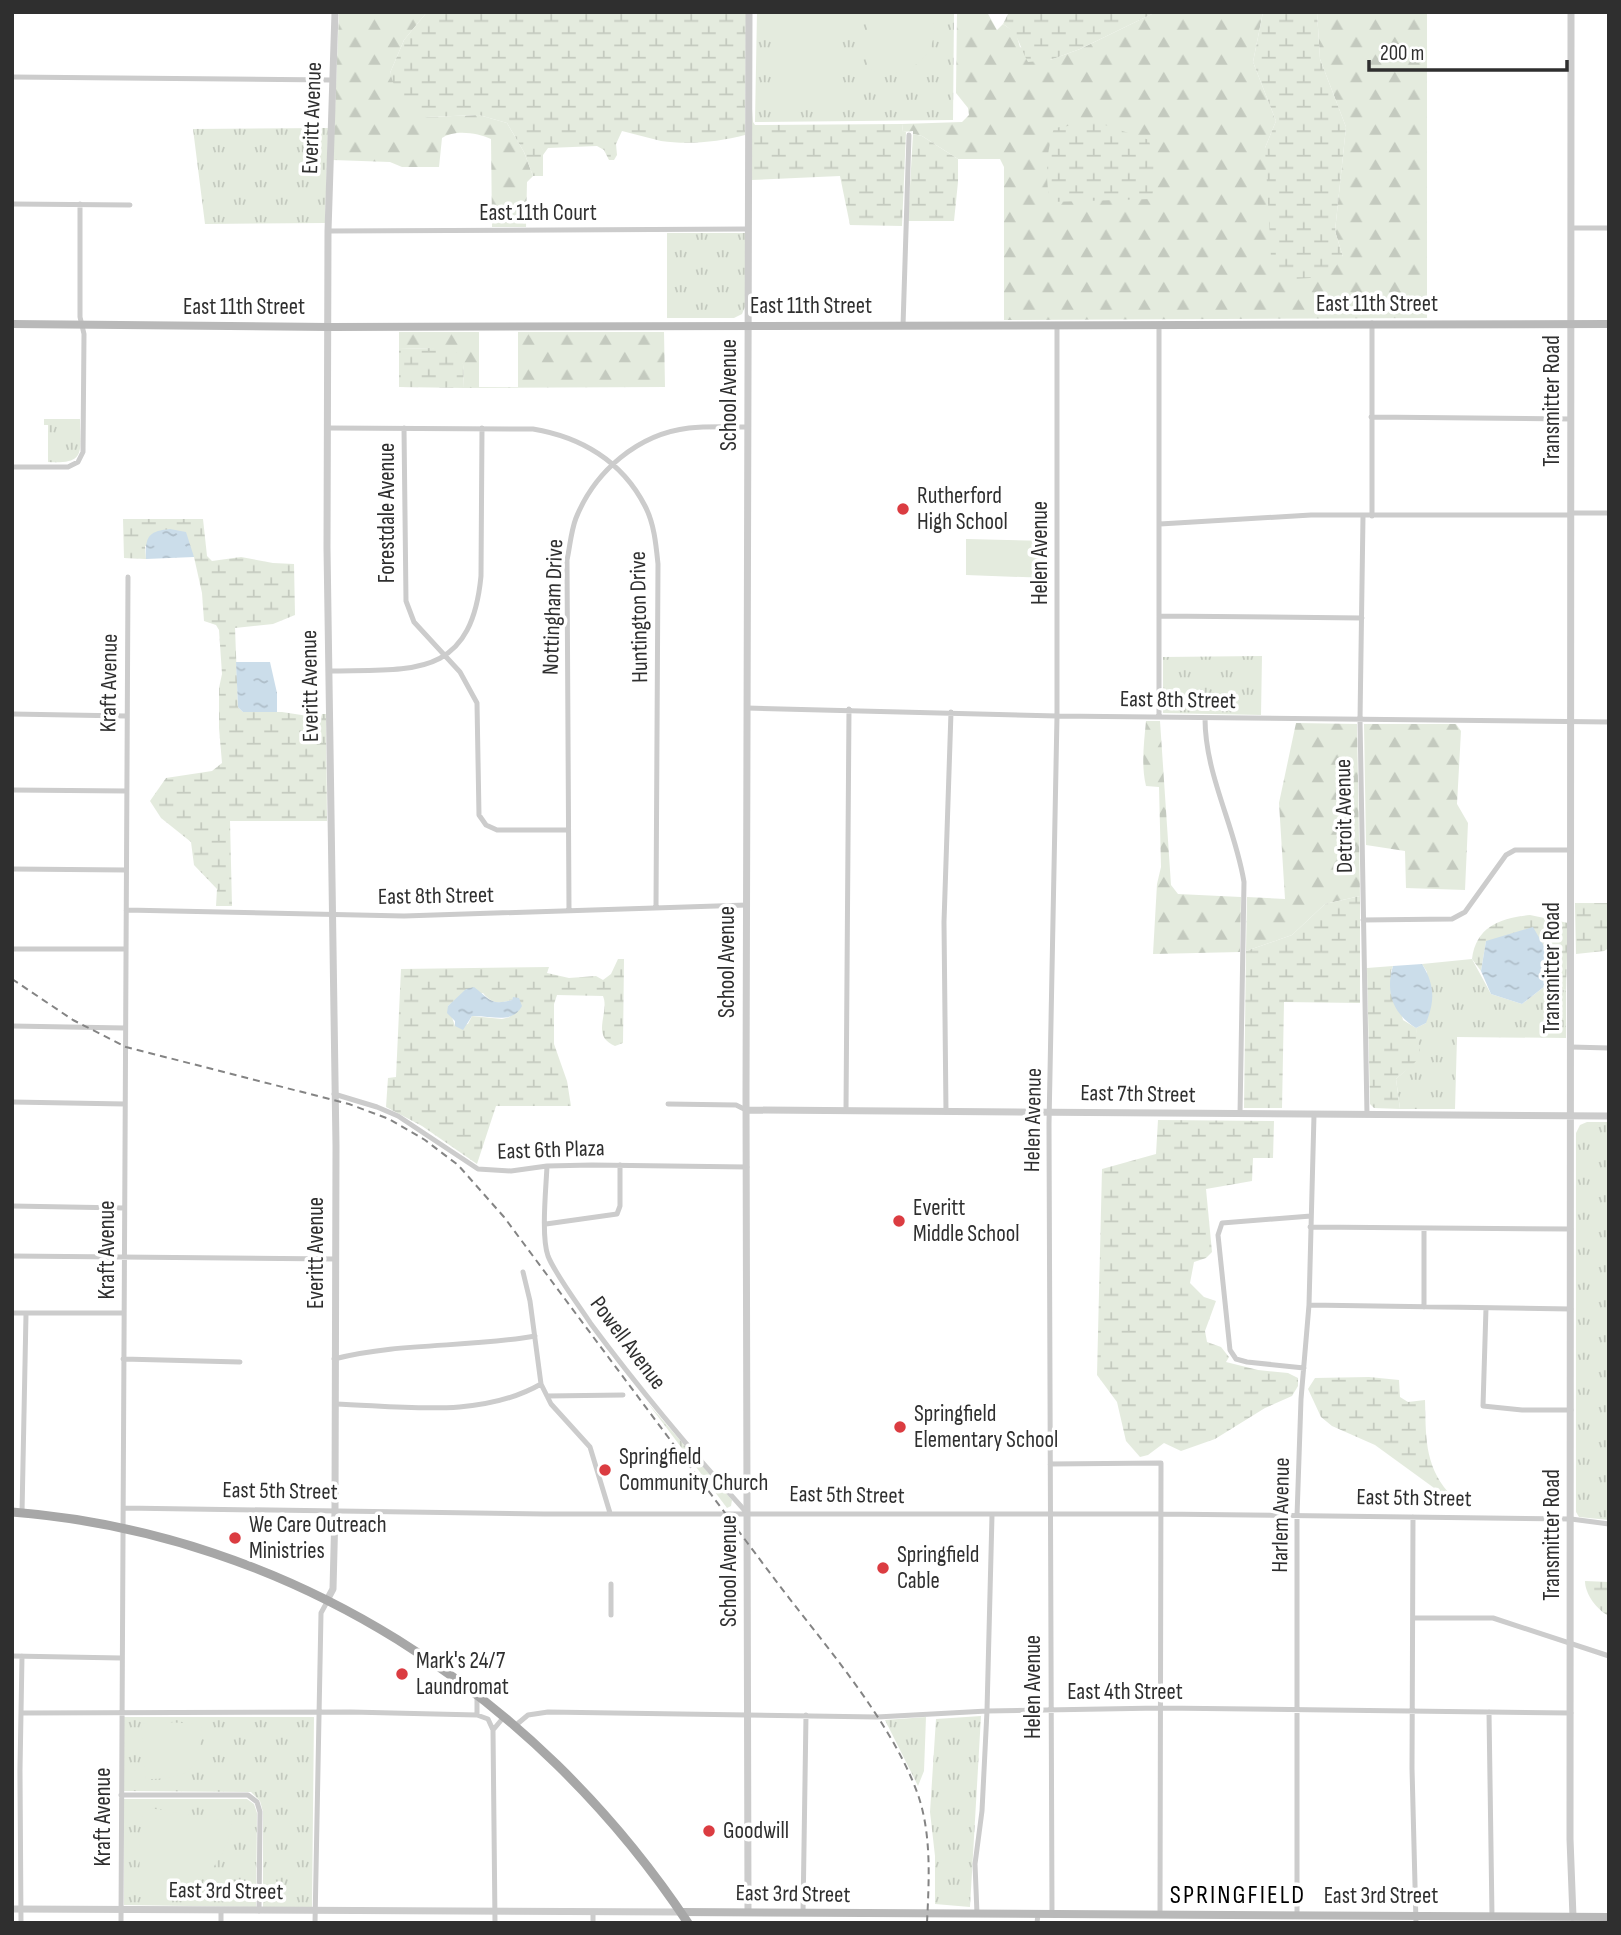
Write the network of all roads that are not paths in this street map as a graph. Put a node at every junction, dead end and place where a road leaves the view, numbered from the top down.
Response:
1 (335, 12) edge
2 (749, 12) edge
3 (1571, 12) edge
4 (12, 77) edge
5 (332, 80) junction
6 (909, 135) dead end
7 (12, 204) edge
8 (80, 204) junction
9 (130, 205) dead end
10 (1571, 228) junction
11 (1609, 228) edge
12 (748, 229) junction
13 (328, 231) junction
14 (1372, 323) junction
15 (12, 324) edge
16 (1159, 324) junction
17 (1571, 324) junction
18 (1609, 324) edge
19 (748, 325) junction
20 (82, 326) junction
21 (903, 326) junction
22 (1057, 326) junction
23 (329, 327) junction
24 (1371, 417) junction
25 (1571, 419) junction
26 (748, 427) junction
27 (328, 428) junction
28 (404, 428) junction
29 (482, 428) junction
30 (612, 463) junction
31 (12, 467) edge
32 (1609, 513) edge
33 (1571, 514) junction
34 (1363, 516) junction
35 (1372, 516) junction
36 (1160, 524) junction
37 (128, 577) dead end
38 (1159, 616) junction
39 (1362, 618) junction
40 (445, 656) junction
41 (329, 671) junction
42 (747, 708) junction
43 (849, 709) junction
44 (951, 712) junction
45 (12, 714) edge
46 (126, 716) junction
47 (1057, 716) junction
48 (1159, 717) junction
49 (1205, 718) junction
50 (1360, 720) junction
51 (1571, 722) junction
52 (1609, 722) edge
53 (12, 790) edge
54 (125, 791) junction
55 (568, 831) junction
56 (1571, 850) junction
57 (12, 869) edge
58 (125, 870) junction
59 (747, 905) junction
60 (656, 908) junction
61 (569, 909) junction
62 (125, 910) junction
63 (331, 915) junction
64 (1363, 920) junction
65 (12, 949) edge
66 (125, 949) junction
67 (12, 1026) edge
68 (125, 1028) junction
69 (1571, 1046) junction
70 (1609, 1048) edge
71 (334, 1094) junction
72 (12, 1102) edge
73 (125, 1104) junction
74 (668, 1104) dead end
75 (746, 1110) junction
76 (846, 1111) junction
77 (946, 1112) junction
78 (1050, 1112) junction
79 (1240, 1114) junction
80 (1314, 1115) junction
81 (1367, 1115) junction
82 (1571, 1116) junction
83 (1609, 1116) edge
84 (620, 1165) junction
85 (547, 1166) junction
86 (747, 1167) junction
87 (12, 1206) edge
88 (124, 1208) junction
89 (1311, 1216) junction
90 (545, 1224) junction
91 (1310, 1227) junction
92 (1424, 1229) junction
93 (1571, 1229) junction
94 (12, 1256) edge
95 (124, 1257) junction
96 (335, 1259) junction
97 (523, 1272) dead end
98 (1309, 1305) junction
99 (1424, 1307) junction
100 (1486, 1308) junction
101 (1571, 1309) junction
102 (12, 1313) edge
103 (124, 1313) junction
104 (26, 1314) junction
105 (536, 1336) junction
106 (123, 1359) junction
107 (334, 1359) junction
108 (240, 1362) dead end
109 (1304, 1368) junction
110 (541, 1384) junction
111 (623, 1395) dead end
112 (547, 1396) junction
113 (335, 1404) junction
114 (1571, 1410) junction
115 (1050, 1464) junction
116 (123, 1508) junction
117 (335, 1511) junction
118 (17, 1512) edge
119 (610, 1513) junction
120 (747, 1513) junction
121 (1160, 1514) junction
122 (992, 1515) junction
123 (1051, 1515) junction
124 (1297, 1516) junction
125 (1413, 1517) junction
126 (1571, 1519) junction
127 (1609, 1524) edge
128 (123, 1529) junction
129 (611, 1584) dead end
130 (327, 1600) junction
131 (611, 1615) dead end
132 (1414, 1618) junction
133 (1571, 1644) junction
134 (12, 1656) edge
135 (22, 1656) junction
136 (1609, 1656) edge
137 (121, 1658) junction
138 (477, 1693) junction
139 (1160, 1708) junction
140 (1050, 1710) junction
141 (1413, 1710) junction
142 (987, 1711) junction
143 (1296, 1711) junction
144 (1489, 1712) junction
145 (21, 1713) junction
146 (120, 1713) junction
147 (320, 1713) junction
148 (1571, 1713) junction
149 (477, 1714) junction
150 (748, 1715) junction
151 (806, 1715) junction
152 (505, 1716) junction
153 (516, 1725) junction
154 (493, 1730) junction
155 (121, 1795) junction
156 (17, 1909) edge
157 (121, 1909) junction
158 (221, 1910) junction
159 (259, 1911) junction
160 (316, 1911) junction
161 (495, 1911) junction
162 (593, 1912) junction
163 (681, 1912) junction
164 (748, 1912) junction
165 (803, 1913) junction
166 (976, 1914) junction
167 (1052, 1914) junction
168 (1160, 1915) junction
169 (1297, 1916) junction
170 (1492, 1916) junction
171 (1609, 1917) edge
172 (1037, 1919) edge
173 (1248, 1919) edge
174 (1416, 1919) edge
175 (1573, 1920) edge
176 (21, 1923) edge
177 (121, 1923) edge
178 (221, 1923) edge
179 (315, 1923) edge
180 (495, 1923) edge
181 (593, 1923) edge
182 (688, 1923) edge

1 - 5 street, Everitt Avenue
2 - 12 street, School Avenue
3 - 10 street, Transmitter Road
4 - 5 street
5 - 13 street, Everitt Avenue
6 - 21 street
7 - 8 street
8 - 9 street
8 - 20 street
10 - 11 street
10 - 17 street, Transmitter Road
12 - 13 street, East 11th Court
12 - 19 street, School Avenue
13 - 23 street, Everitt Avenue
14 - 16 main road, East 11th Street
14 - 17 main road, East 11th Street
14 - 24 street
15 - 20 main road, East 11th Street
16 - 22 main road, East 11th Street
16 - 36 street
17 - 18 main road, East 11th Street
17 - 25 street, Transmitter Road
19 - 21 main road, East 11th Street
19 - 23 main road, East 11th Street
19 - 26 street, School Avenue
20 - 23 main road, East 11th Street
20 - 31 street
21 - 22 main road, East 11th Street
22 - 47 street, Helen Avenue
23 - 27 street, Everitt Avenue
24 - 25 street
24 - 35 street
25 - 33 street, Transmitter Road
26 - 30 street, Nottingham Drive
26 - 42 street, School Avenue
27 - 28 street, Huntington Drive
27 - 41 street, Everitt Avenue
28 - 29 street, Huntington Drive
28 - 40 street, Forestdale Avenue
29 - 30 street, Huntington Drive
29 - 40 street
30 - 55 street, Nottingham Drive
30 - 60 street, Huntington Drive
32 - 33 street
33 - 35 street
33 - 51 street, Transmitter Road
34 - 35 street
34 - 36 street
34 - 39 street, Detroit Avenue
36 - 38 street
37 - 46 street, Kraft Avenue
38 - 39 street
38 - 48 street
39 - 50 street, Detroit Avenue
40 - 41 street
40 - 55 street, Forestdale Avenue
41 - 63 street, Everitt Avenue
42 - 43 street, East 8th Street
42 - 59 street, School Avenue
43 - 44 street, East 8th Street
43 - 76 street
44 - 47 street, East 8th Street
44 - 77 street
45 - 46 street
46 - 54 street, Kraft Avenue
47 - 48 street, East 8th Street
47 - 78 street, Helen Avenue
48 - 49 street, East 8th Street
49 - 50 street, East 8th Street
49 - 79 street
50 - 51 street, East 8th Street
50 - 64 street, Detroit Avenue
51 - 52 street, East 8th Street
51 - 56 street, Transmitter Road
53 - 54 street
54 - 58 street, Kraft Avenue
55 - 61 street, Nottingham Drive
56 - 64 street
56 - 69 street, Transmitter Road
57 - 58 street
58 - 62 street, Kraft Avenue
59 - 60 street, East 8th Street
59 - 75 street, School Avenue
60 - 61 street, East 8th Street
61 - 63 street, East 8th Street
62 - 63 street, East 8th Street
62 - 66 street, Kraft Avenue
63 - 71 street, Everitt Avenue
64 - 81 street, Detroit Avenue
65 - 66 street
66 - 68 street, Kraft Avenue
67 - 68 street
68 - 73 street, Kraft Avenue
69 - 70 street
69 - 82 street, Transmitter Road
71 - 85 street, East 6th Plaza
71 - 96 street, Everitt Avenue
72 - 73 street
73 - 88 street, Kraft Avenue
74 - 75 street, East 7th Street
75 - 76 street, East 7th Street
75 - 86 street, School Avenue
76 - 77 street, East 7th Street
77 - 78 street, East 7th Street
78 - 79 street, East 7th Street
78 - 115 street, Helen Avenue
79 - 80 street, East 7th Street
80 - 81 street, East 7th Street
80 - 89 street, Harlem Avenue
81 - 82 street, East 7th Street
82 - 83 street, East 7th Street
82 - 93 street, Transmitter Road
84 - 85 street, East 6th Plaza
84 - 86 street, East 6th Plaza
84 - 90 street
85 - 90 street, Powell Avenue
86 - 120 street, School Avenue
87 - 88 street
88 - 95 street, Kraft Avenue
89 - 91 street, Harlem Avenue
89 - 109 street
90 - 120 street, Powell Avenue
91 - 92 street
91 - 98 street, Harlem Avenue
92 - 93 street
92 - 99 street
93 - 101 street, Transmitter Road
94 - 95 street
95 - 96 street
95 - 103 street, Kraft Avenue
96 - 107 street, Everitt Avenue
97 - 105 street
98 - 99 street
98 - 109 street, Harlem Avenue
99 - 100 street
100 - 101 street
100 - 114 street
101 - 114 street, Transmitter Road
102 - 104 street
103 - 104 street
103 - 106 street, Kraft Avenue
104 - 118 street
105 - 107 street
105 - 110 street
106 - 108 street
106 - 116 street, Kraft Avenue
107 - 113 street, Everitt Avenue
109 - 124 street, Harlem Avenue
110 - 112 street
110 - 113 street
111 - 112 street
112 - 119 street
113 - 117 street, Everitt Avenue
114 - 126 street, Transmitter Road
115 - 121 street
115 - 123 street, Helen Avenue
116 - 117 street, East 5th Street
116 - 128 street, Kraft Avenue
117 - 119 street, East 5th Street
117 - 130 street, Everitt Avenue
118 - 128 main road
119 - 120 street, East 5th Street
120 - 122 street, East 5th Street
120 - 150 street, School Avenue
121 - 123 street, East 5th Street
121 - 124 street, East 5th Street
121 - 139 street
122 - 123 street, East 5th Street
122 - 142 street
123 - 140 street, Helen Avenue
124 - 125 street, East 5th Street
124 - 143 street, Harlem Avenue
125 - 126 street, East 5th Street
125 - 132 street
126 - 127 street, East 5th Street
126 - 133 street, Transmitter Road
128 - 130 main road
128 - 137 street, Kraft Avenue
129 - 131 street
130 - 138 main road
130 - 147 street, Everitt Avenue
132 - 133 street
132 - 141 street
133 - 136 street
133 - 148 street, Transmitter Road
134 - 135 street
135 - 137 street
135 - 145 street
137 - 146 street, Kraft Avenue
138 - 149 street
138 - 152 main road
139 - 140 street, East 4th Street
139 - 143 street, East 4th Street
139 - 168 street
140 - 142 street, East 4th Street
140 - 167 street, Helen Avenue
141 - 143 street, East 4th Street
141 - 144 street, East 4th Street
141 - 174 street
142 - 151 street, East 4th Street
142 - 166 street
143 - 169 street, Harlem Avenue
144 - 148 street, East 4th Street
144 - 170 street
145 - 146 street
145 - 156 street
146 - 147 street
146 - 155 street, Kraft Avenue
147 - 149 street
147 - 160 street, Everitt Avenue
148 - 175 street, Transmitter Road
149 - 154 street
150 - 151 street, East 4th Street
150 - 153 street, East 4th Street
150 - 164 street, School Avenue
151 - 165 street
152 - 153 main road
152 - 154 street
153 - 163 main road
154 - 161 street
155 - 157 street, Kraft Avenue
155 - 159 street
156 - 157 street, East 3rd Street
156 - 176 street
157 - 158 street, East 3rd Street
157 - 177 street, Kraft Avenue
158 - 159 street, East 3rd Street
158 - 178 street
159 - 160 street, East 3rd Street
160 - 161 street, East 3rd Street
160 - 179 street, Everitt Avenue
161 - 162 street, East 3rd Street
161 - 180 street
162 - 163 street, East 3rd Street
162 - 181 street
163 - 164 main road, East 3rd Street
163 - 182 main road
164 - 165 main road, East 3rd Street
165 - 166 main road, East 3rd Street
166 - 172 main road, East 3rd Street
167 - 168 main road, East 3rd Street
167 - 172 main road, East 3rd Street
168 - 173 main road, East 3rd Street
169 - 173 main road, East 3rd Street
169 - 174 main road, East 3rd Street
170 - 174 main road, East 3rd Street
170 - 175 main road, East 3rd Street
171 - 175 main road, East 3rd Street

